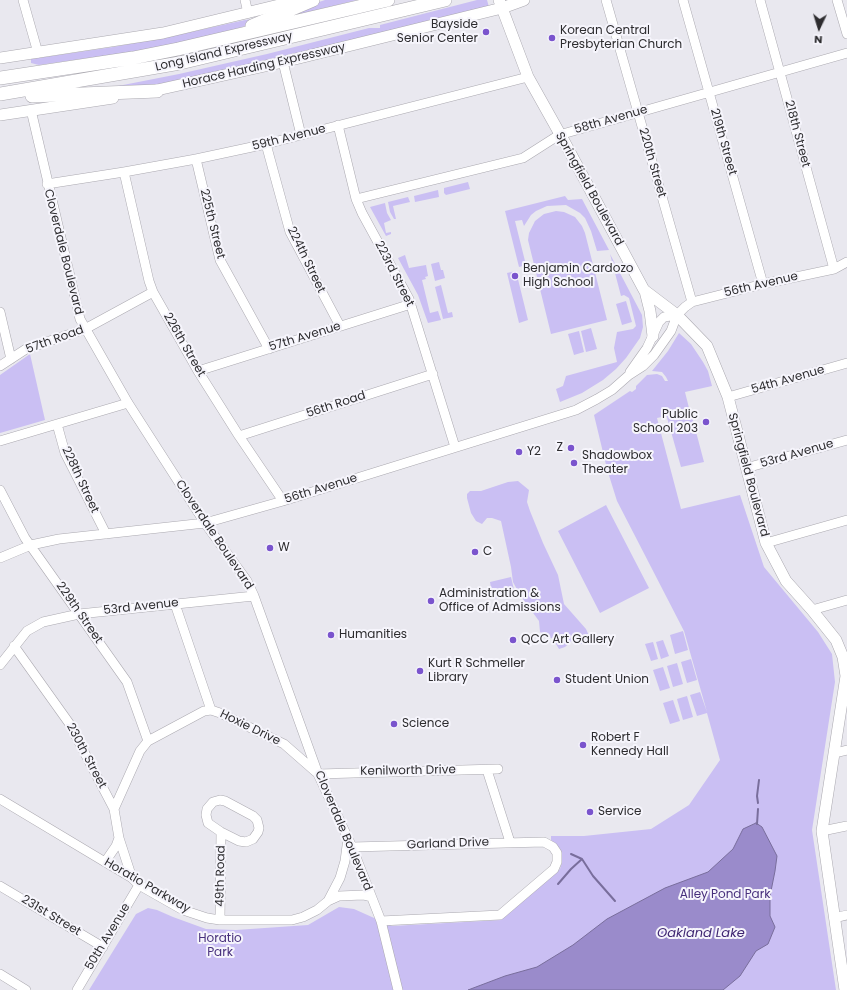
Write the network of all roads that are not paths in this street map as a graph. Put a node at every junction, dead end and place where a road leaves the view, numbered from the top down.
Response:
1 (23, 0) edge
2 (245, 0) edge
3 (300, 0) edge
4 (313, 0) edge
5 (388, 0) edge
6 (445, 0) edge
7 (524, 0) edge
8 (606, 0) edge
9 (683, 0) edge
10 (760, 0) edge
11 (837, 0) edge
12 (501, 4) edge
13 (248, 13) junction
14 (847, 34) edge
15 (178, 49) junction
16 (38, 53) junction
17 (847, 53) edge
18 (0, 58) edge
19 (283, 62) junction
20 (780, 71) junction
21 (528, 77) junction
22 (0, 78) edge
23 (157, 91) junction
24 (709, 91) junction
25 (0, 94) edge
26 (0, 98) edge
27 (31, 110) junction
28 (638, 112) junction
29 (0, 115) edge
30 (338, 125) junction
31 (301, 135) junction
32 (560, 135) junction
33 (266, 144) junction
34 (196, 159) junction
35 (124, 172) junction
36 (47, 184) junction
37 (356, 199) junction
38 (847, 262) edge
39 (834, 268) junction
40 (847, 269) edge
41 (763, 284) junction
42 (644, 290) junction
43 (153, 292) junction
44 (692, 302) junction
45 (411, 304) junction
46 (0, 312) edge
47 (678, 315) junction
48 (340, 326) junction
49 (85, 329) junction
50 (653, 336) junction
51 (269, 349) junction
52 (11, 358) junction
53 (847, 363) edge
54 (0, 366) edge
55 (198, 371) junction
56 (433, 374) junction
57 (629, 375) junction
58 (728, 397) junction
59 (128, 403) junction
60 (57, 424) junction
61 (239, 436) junction
62 (847, 440) edge
63 (0, 441) edge
64 (455, 447) junction
65 (746, 468) junction
66 (0, 490) edge
67 (283, 501) junction
68 (847, 520) edge
69 (205, 523) junction
70 (106, 534) junction
71 (766, 543) junction
72 (31, 545) junction
73 (0, 558) edge
74 (254, 596) junction
75 (847, 600) edge
76 (175, 604) junction
77 (812, 610) junction
78 (79, 614) junction
79 (14, 646) junction
80 (0, 665) edge
81 (846, 676) edge
82 (211, 710) junction
83 (305, 739) junction
84 (148, 741) junction
85 (292, 750) junction
86 (847, 750) edge
87 (835, 753) junction
88 (498, 769) dead end
89 (486, 770) junction
90 (318, 774) junction
91 (0, 799) edge
92 (114, 809) junction
93 (847, 826) edge
94 (822, 831) junction
95 (221, 832) junction
96 (348, 837) junction
97 (119, 838) junction
98 (510, 842) junction
99 (352, 847) junction
100 (105, 862) junction
101 (136, 882) junction
102 (0, 886) edge
103 (371, 897) junction
104 (328, 901) junction
105 (847, 915) edge
106 (834, 918) junction
107 (220, 920) junction
108 (381, 922) junction
109 (103, 947) junction
110 (0, 974) edge
111 (26, 990) edge
112 (76, 990) edge
113 (398, 990) edge
114 (845, 990) edge

1 - 16 street
2 - 13 street
3 - 13 main road
4 - 15 highway
5 - 15 highway, Long Island Expressway
6 - 25 highway, Long Island Expressway
7 - 12 main road, Horace Harding Expressway
8 - 28 street, 220th Street
9 - 24 street, 219th Street
10 - 20 street, 218th Street
11 - 14 street
12 - 19 main road, Horace Harding Expressway
12 - 21 main road, Springfield Boulevard
13 - 16 main road
15 - 22 highway, Long Island Expressway
16 - 18 main road
17 - 20 street, 58th Avenue
19 - 23 main road, Horace Harding Expressway
19 - 31 street
20 - 24 street, 58th Avenue
20 - 39 street, 218th Street
21 - 30 street, 59th Avenue
21 - 32 main road, Springfield Boulevard
23 - 26 highway
23 - 27 main road, Horace Harding Expressway
24 - 28 street, 58th Avenue
24 - 41 street, 219th Street
27 - 29 main road, Horace Harding Expressway
27 - 36 street, Cloverdale Boulevard
28 - 32 street, 58th Avenue
28 - 44 street, 220th Street
30 - 31 street, 59th Avenue
30 - 37 street, 223rd Street
31 - 33 street, 59th Avenue
32 - 37 street, 58th Avenue
32 - 42 main road, Springfield Boulevard
33 - 34 street, 59th Avenue
33 - 48 street, 224th Street
34 - 35 street, 59th Avenue
34 - 51 street, 225th Street
35 - 36 street, 59th Avenue
35 - 43 street, 226th Street
36 - 49 street, Cloverdale Boulevard
37 - 45 street, 223rd Street
38 - 39 street, 56th Avenue
39 - 40 street
39 - 41 street, 56th Avenue
41 - 44 street, 56th Avenue
42 - 47 main road, Springfield Boulevard
42 - 50 main road
43 - 49 street, 57th Road
43 - 55 street, 226th Street
44 - 47 street, 56th Avenue
45 - 48 street, 57th Avenue
45 - 56 street, 223rd Street
46 - 52 street
47 - 50 street, 56th Avenue
47 - 57 street, 56th Avenue
47 - 58 main road, Springfield Boulevard
48 - 51 street, 57th Avenue
49 - 52 street, 57th Road
49 - 59 street, Cloverdale Boulevard
50 - 57 street, 56th Avenue
51 - 55 street, 57th Avenue
52 - 54 street, 57th Road
53 - 58 street, 54th Avenue
55 - 61 street, 226th Street
56 - 61 street, 56th Road
56 - 64 street, 223rd Street
57 - 64 street, 56th Avenue
58 - 65 main road, Springfield Boulevard
59 - 60 street
59 - 69 street, Cloverdale Boulevard
60 - 63 street
60 - 70 street, 228th Street
61 - 67 street, 226th Street
62 - 65 street, 53rd Avenue
64 - 67 street, 56th Avenue
65 - 71 main road, Springfield Boulevard
66 - 72 street, 229th Street
67 - 69 street, 56th Avenue
68 - 71 street
69 - 70 street, 56th Avenue
69 - 74 street, Cloverdale Boulevard
70 - 72 street, 56th Avenue
71 - 77 main road, Springfield Boulevard
72 - 73 street, 56th Avenue
72 - 78 street, 229th Street
74 - 76 street, 53rd Avenue
74 - 83 street, Cloverdale Boulevard
75 - 77 street
76 - 78 street, 53rd Avenue
76 - 82 street
77 - 81 main road, Springfield Boulevard
78 - 79 street, 53rd Avenue
78 - 84 street, 229th Street
79 - 80 street, 53rd Avenue
79 - 92 street, 230th Street
81 - 87 main road, Springfield Boulevard
82 - 84 street, Hoxie Drive
82 - 85 street, Hoxie Drive
83 - 85 street, Hoxie Drive
83 - 90 street, Cloverdale Boulevard
84 - 92 street, Hoxie Drive
85 - 90 street, Hoxie Drive
86 - 87 street
87 - 94 main road, Springfield Boulevard
88 - 89 street, Kenilworth Drive
89 - 90 street, Kenilworth Drive
89 - 98 street
90 - 96 street, Cloverdale Boulevard
91 - 100 street, Horatio Parkway
92 - 97 street, 230th Street
93 - 94 street
94 - 106 main road, Springfield Boulevard
95 - 95 street, 49th Road
95 - 107 street, 49th Road
96 - 99 street, Cloverdale Boulevard
96 - 104 street, Horatio Parkway
97 - 100 street
97 - 101 street, 230th Street
98 - 99 street, Garland Drive
98 - 108 street, Garland Drive
99 - 103 street, Cloverdale Boulevard
100 - 101 street, Horatio Parkway
101 - 107 street, Horatio Parkway
101 - 109 street, 50th Avenue
102 - 109 street, 231st Street
103 - 104 street, Horatio Parkway
103 - 108 street, Cloverdale Boulevard
104 - 107 street, Horatio Parkway
105 - 106 street
106 - 114 main road, Springfield Boulevard
108 - 113 street, Cloverdale Boulevard
109 - 112 street, 50th Avenue
110 - 111 street

